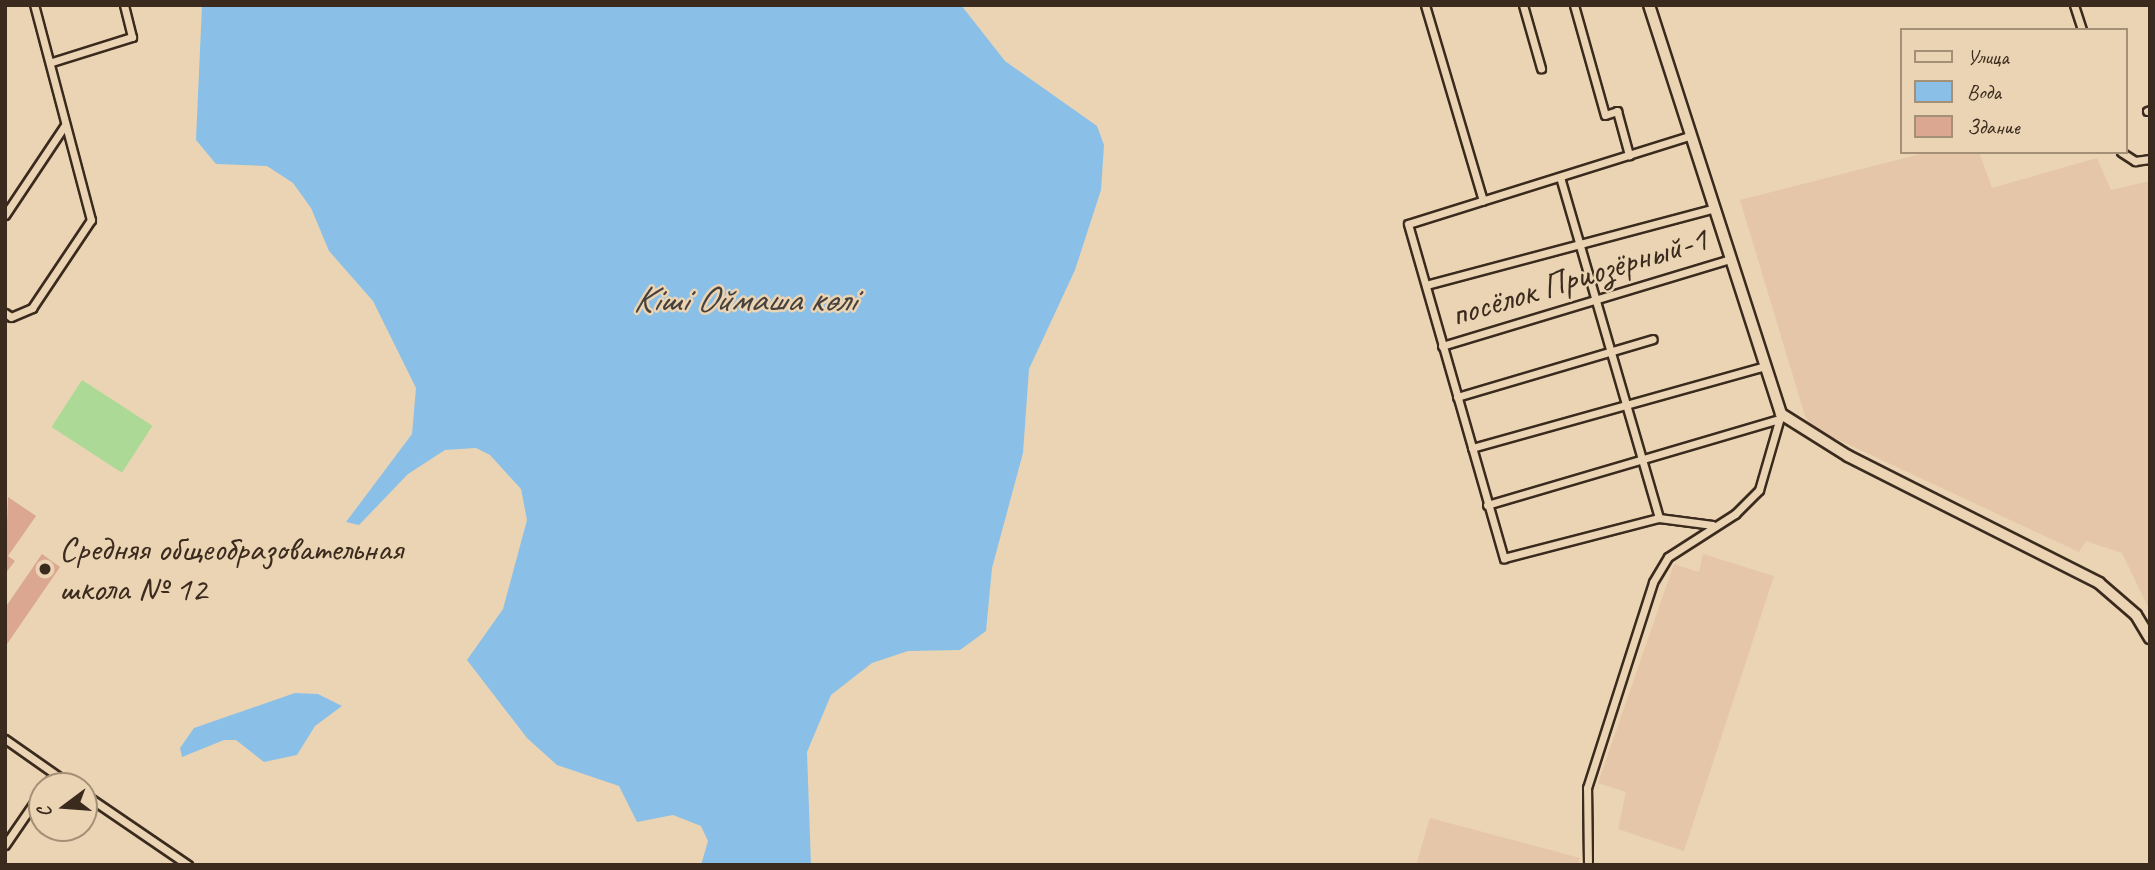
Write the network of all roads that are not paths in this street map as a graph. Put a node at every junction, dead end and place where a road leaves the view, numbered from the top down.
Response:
1 (34, 5) edge
2 (124, 5) edge
3 (1425, 5) edge
4 (1523, 5) edge
5 (1573, 5) edge
6 (1649, 5) edge
7 (2074, 5) edge
8 (2081, 28) edge
9 (52, 62) junction
10 (1541, 68) dead end
11 (65, 125) junction
12 (1689, 136) junction
13 (2124, 154) edge
14 (1629, 155) junction
15 (2150, 159) edge
16 (1560, 177) junction
17 (1483, 201) junction
18 (1712, 209) junction
19 (5, 215) edge
20 (1578, 244) junction
21 (1730, 259) junction
22 (1426, 285) junction
23 (1595, 300) junction
24 (5, 313) edge
25 (1653, 339) dead end
26 (1442, 345) junction
27 (1611, 353) junction
28 (1766, 366) junction
29 (1457, 397) junction
30 (1626, 405) junction
31 (1781, 416) junction
32 (1472, 449) junction
33 (1642, 458) junction
34 (1487, 505) junction
35 (1659, 518) junction
36 (1713, 526) junction
37 (2150, 638) edge
38 (5, 739) edge
39 (51, 772) edge
40 (98, 804) edge
41 (28, 812) edge
42 (5, 845) edge
43 (188, 865) edge
44 (1588, 865) edge

1 - 9 street
2 - 9 street
3 - 17 street
4 - 10 street
5 - 14 street
6 - 12 street
7 - 8 street
9 - 11 street
11 - 19 street
11 - 24 street
12 - 14 street
12 - 18 street
13 - 15 street
14 - 16 street
16 - 17 street
16 - 20 street
17 - 22 street
18 - 20 street
18 - 21 street
20 - 22 street
20 - 23 street
21 - 23 street, посёлок Приозёрный-1
21 - 28 street
22 - 26 street
23 - 26 street, посёлок Приозёрный-1
23 - 27 street
25 - 27 street
26 - 29 street
27 - 29 street
27 - 30 street
28 - 30 street
28 - 31 street
29 - 32 street
30 - 32 street
30 - 33 street
31 - 33 street
31 - 36 street
31 - 37 street
32 - 34 street
33 - 34 street
33 - 35 street
34 - 35 street
35 - 36 street
36 - 44 street
38 - 39 street
40 - 43 street
41 - 42 street

